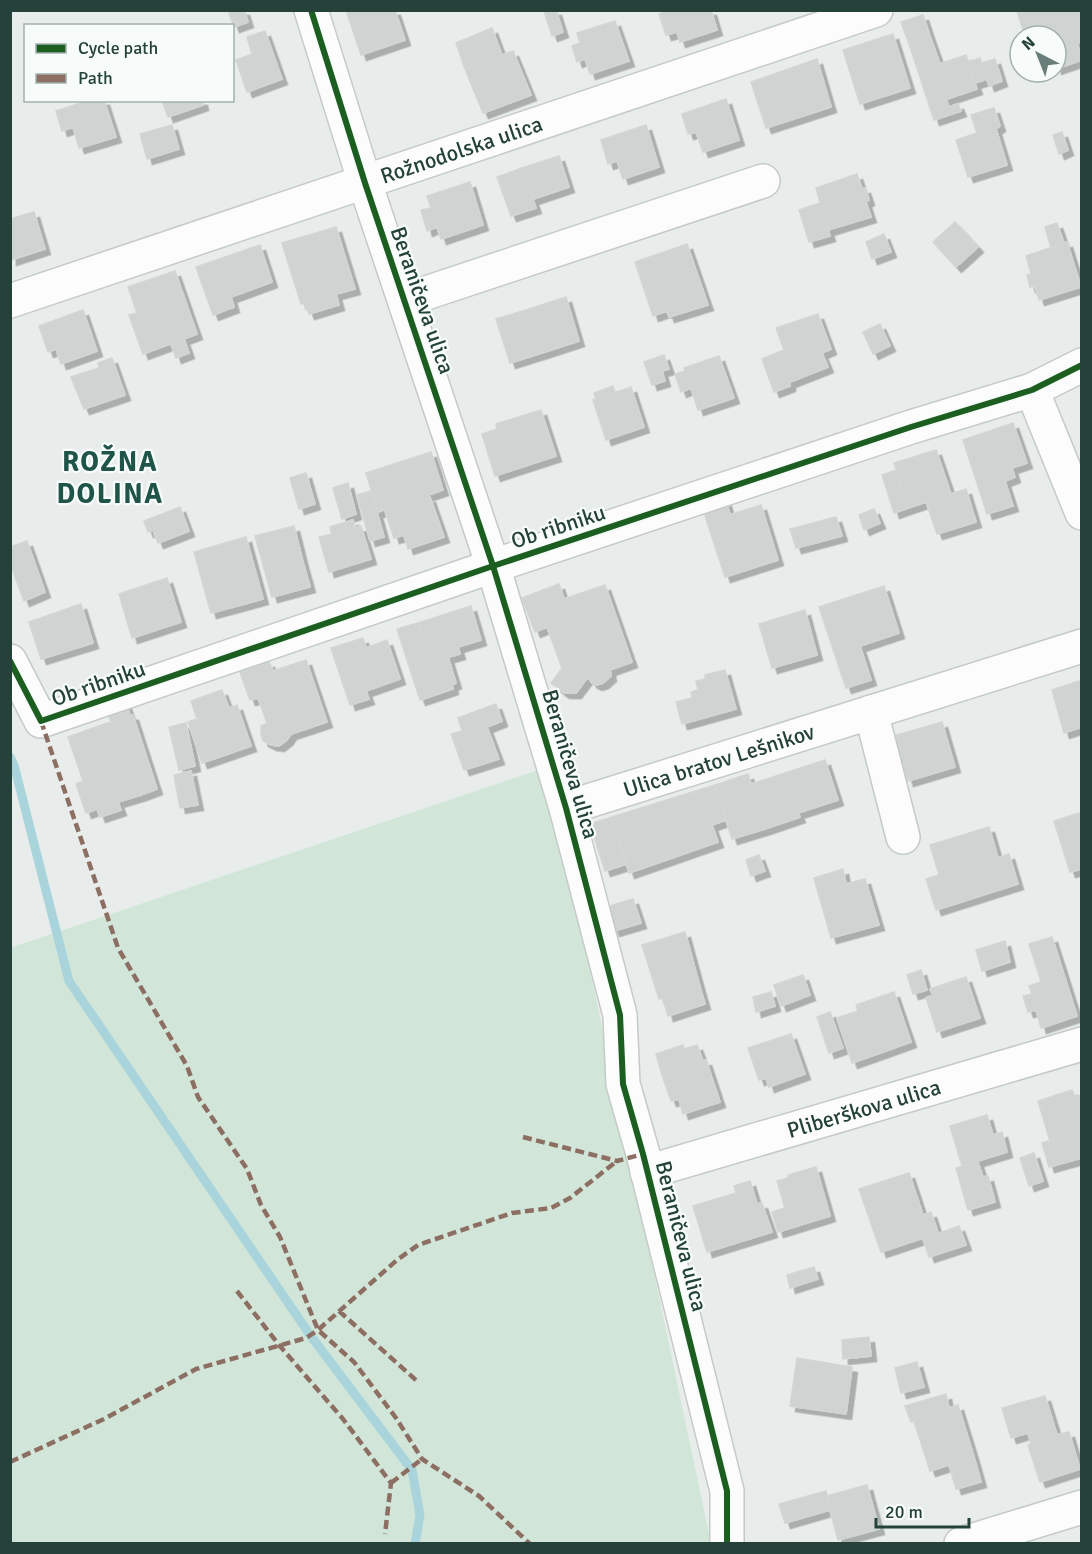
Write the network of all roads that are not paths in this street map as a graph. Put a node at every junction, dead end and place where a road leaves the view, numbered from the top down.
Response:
1 (311, 10) edge
2 (876, 10) edge
3 (763, 181) dead end
4 (365, 183) junction
5 (405, 300) junction
6 (10, 301) edge
7 (1082, 365) edge
8 (1032, 390) junction
9 (1082, 513) edge
10 (493, 566) junction
11 (1082, 646) edge
12 (10, 660) edge
13 (872, 712) junction
14 (566, 807) junction
15 (903, 837) dead end
16 (1082, 1044) edge
17 (647, 1172) junction
18 (1082, 1507) edge
19 (727, 1544) edge
20 (961, 1544) edge

1 - 4 street, Beraničeva ulica
2 - 4 street, Rožnodolska ulica
3 - 5 street
4 - 5 street, Beraničeva ulica
4 - 6 street, Rožnodolska ulica
5 - 10 street, Beraničeva ulica
7 - 8 street, Ob ribniku
8 - 9 street
8 - 10 street, Ob ribniku
10 - 12 street, Ob ribniku
10 - 14 street, Beraničeva ulica
11 - 13 street, Ulica bratov Lešnikov
13 - 14 street, Ulica bratov Lešnikov
13 - 15 street
14 - 17 street, Beraničeva ulica
16 - 17 street, Pliberškova ulica
17 - 19 street, Beraničeva ulica
18 - 20 street

